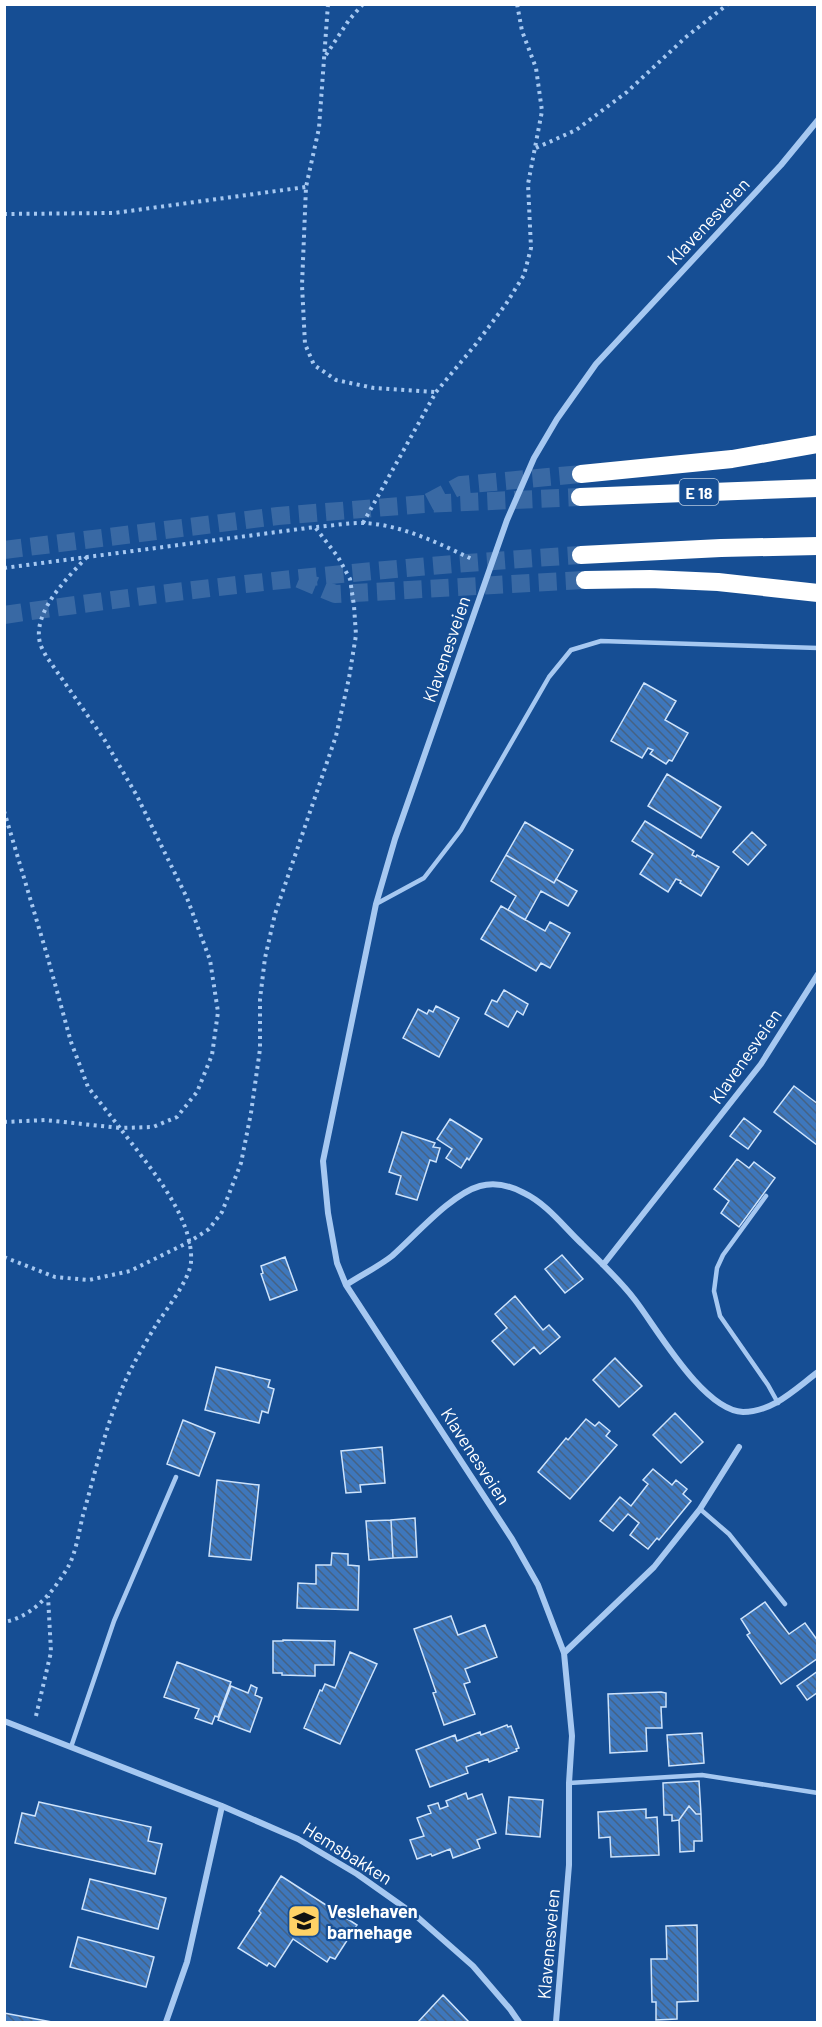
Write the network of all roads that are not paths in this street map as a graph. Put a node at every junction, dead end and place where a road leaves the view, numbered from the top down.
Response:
1 (818, 120) edge
2 (818, 444) edge
3 (581, 474) tunnel mouth
4 (818, 488) edge
5 (580, 497) tunnel mouth
6 (818, 546) edge
7 (581, 555) tunnel mouth
8 (585, 580) tunnel mouth
9 (818, 593) edge
10 (818, 648) edge
11 (376, 904) junction
12 (818, 974) edge
13 (766, 1196) dead end
14 (603, 1265) junction
15 (346, 1285) junction
16 (818, 1372) edge
17 (778, 1402) junction
18 (739, 1447) dead end
19 (176, 1477) dead end
20 (700, 1509) junction
21 (785, 1604) dead end
22 (564, 1653) junction
23 (4, 1721) edge
24 (71, 1747) junction
25 (569, 1783) junction
26 (818, 1793) edge
27 (222, 1806) junction
28 (166, 2022) edge
29 (519, 2022) edge
30 (556, 2022) edge

1 - 11 street, Klavenesveien
2 - 3 highway
4 - 5 highway, E 18
6 - 7 highway
8 - 9 highway
10 - 11 lane
11 - 15 street, Klavenesveien
12 - 14 street, Klavenesveien
13 - 17 lane
14 - 15 street
14 - 17 street
15 - 22 street, Klavenesveien
16 - 17 street
18 - 20 street
19 - 24 lane
20 - 21 lane
20 - 22 street
22 - 25 street, Klavenesveien
23 - 24 street, Hemsbakken
24 - 27 street, Hemsbakken
25 - 26 lane
25 - 30 street, Klavenesveien
27 - 28 street
27 - 29 street, Hemsbakken

